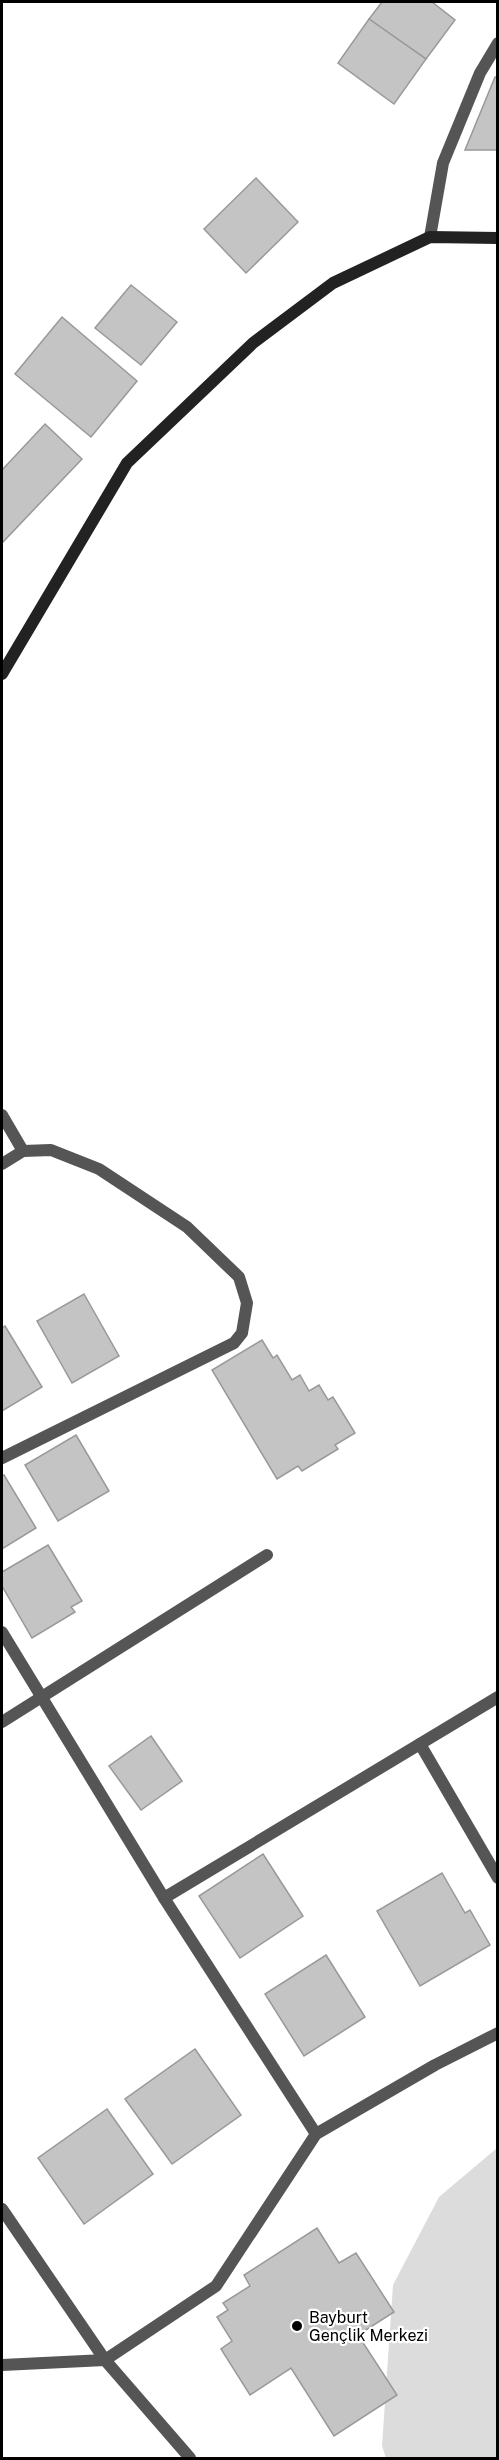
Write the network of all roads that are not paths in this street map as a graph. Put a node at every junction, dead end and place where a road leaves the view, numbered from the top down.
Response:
1 (498, 43) edge
2 (430, 237) junction
3 (498, 238) edge
4 (2, 674) edge
5 (2, 1115) edge
6 (23, 1151) junction
7 (2, 1164) edge
8 (2, 1458) edge
9 (267, 1555) dead end
10 (2, 1632) edge
11 (40, 1696) junction
12 (498, 1697) edge
13 (2, 1722) edge
14 (420, 1744) junction
15 (498, 1878) edge
16 (164, 1898) junction
17 (498, 2033) edge
18 (316, 2134) junction
19 (2, 2209) edge
20 (105, 2360) junction
21 (2, 2366) edge
22 (190, 2458) edge

1 - 2 street
2 - 3 street
2 - 4 street
5 - 6 street
6 - 7 street
6 - 8 street
9 - 11 street
10 - 11 street
11 - 13 street
11 - 16 street
12 - 14 street
14 - 15 street
14 - 16 street
16 - 18 street
17 - 18 street
18 - 20 street
19 - 20 street
20 - 21 street
20 - 22 street

